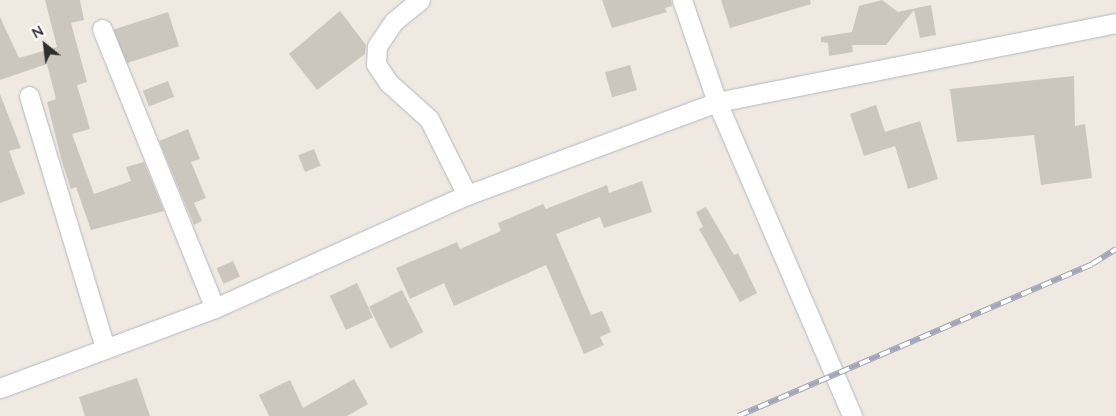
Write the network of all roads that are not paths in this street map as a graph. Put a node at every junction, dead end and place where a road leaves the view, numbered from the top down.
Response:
1 (420, 0) edge
2 (682, 0) edge
3 (1116, 23) edge
4 (102, 29) dead end
5 (29, 96) dead end
6 (717, 102) junction
7 (467, 195) junction
8 (215, 308) junction
9 (105, 348) junction
10 (0, 388) edge
11 (852, 416) edge

1 - 7 street
2 - 6 street
3 - 6 street
4 - 8 street
5 - 9 street
6 - 7 street
6 - 11 street
7 - 8 street
8 - 9 street
9 - 10 street

